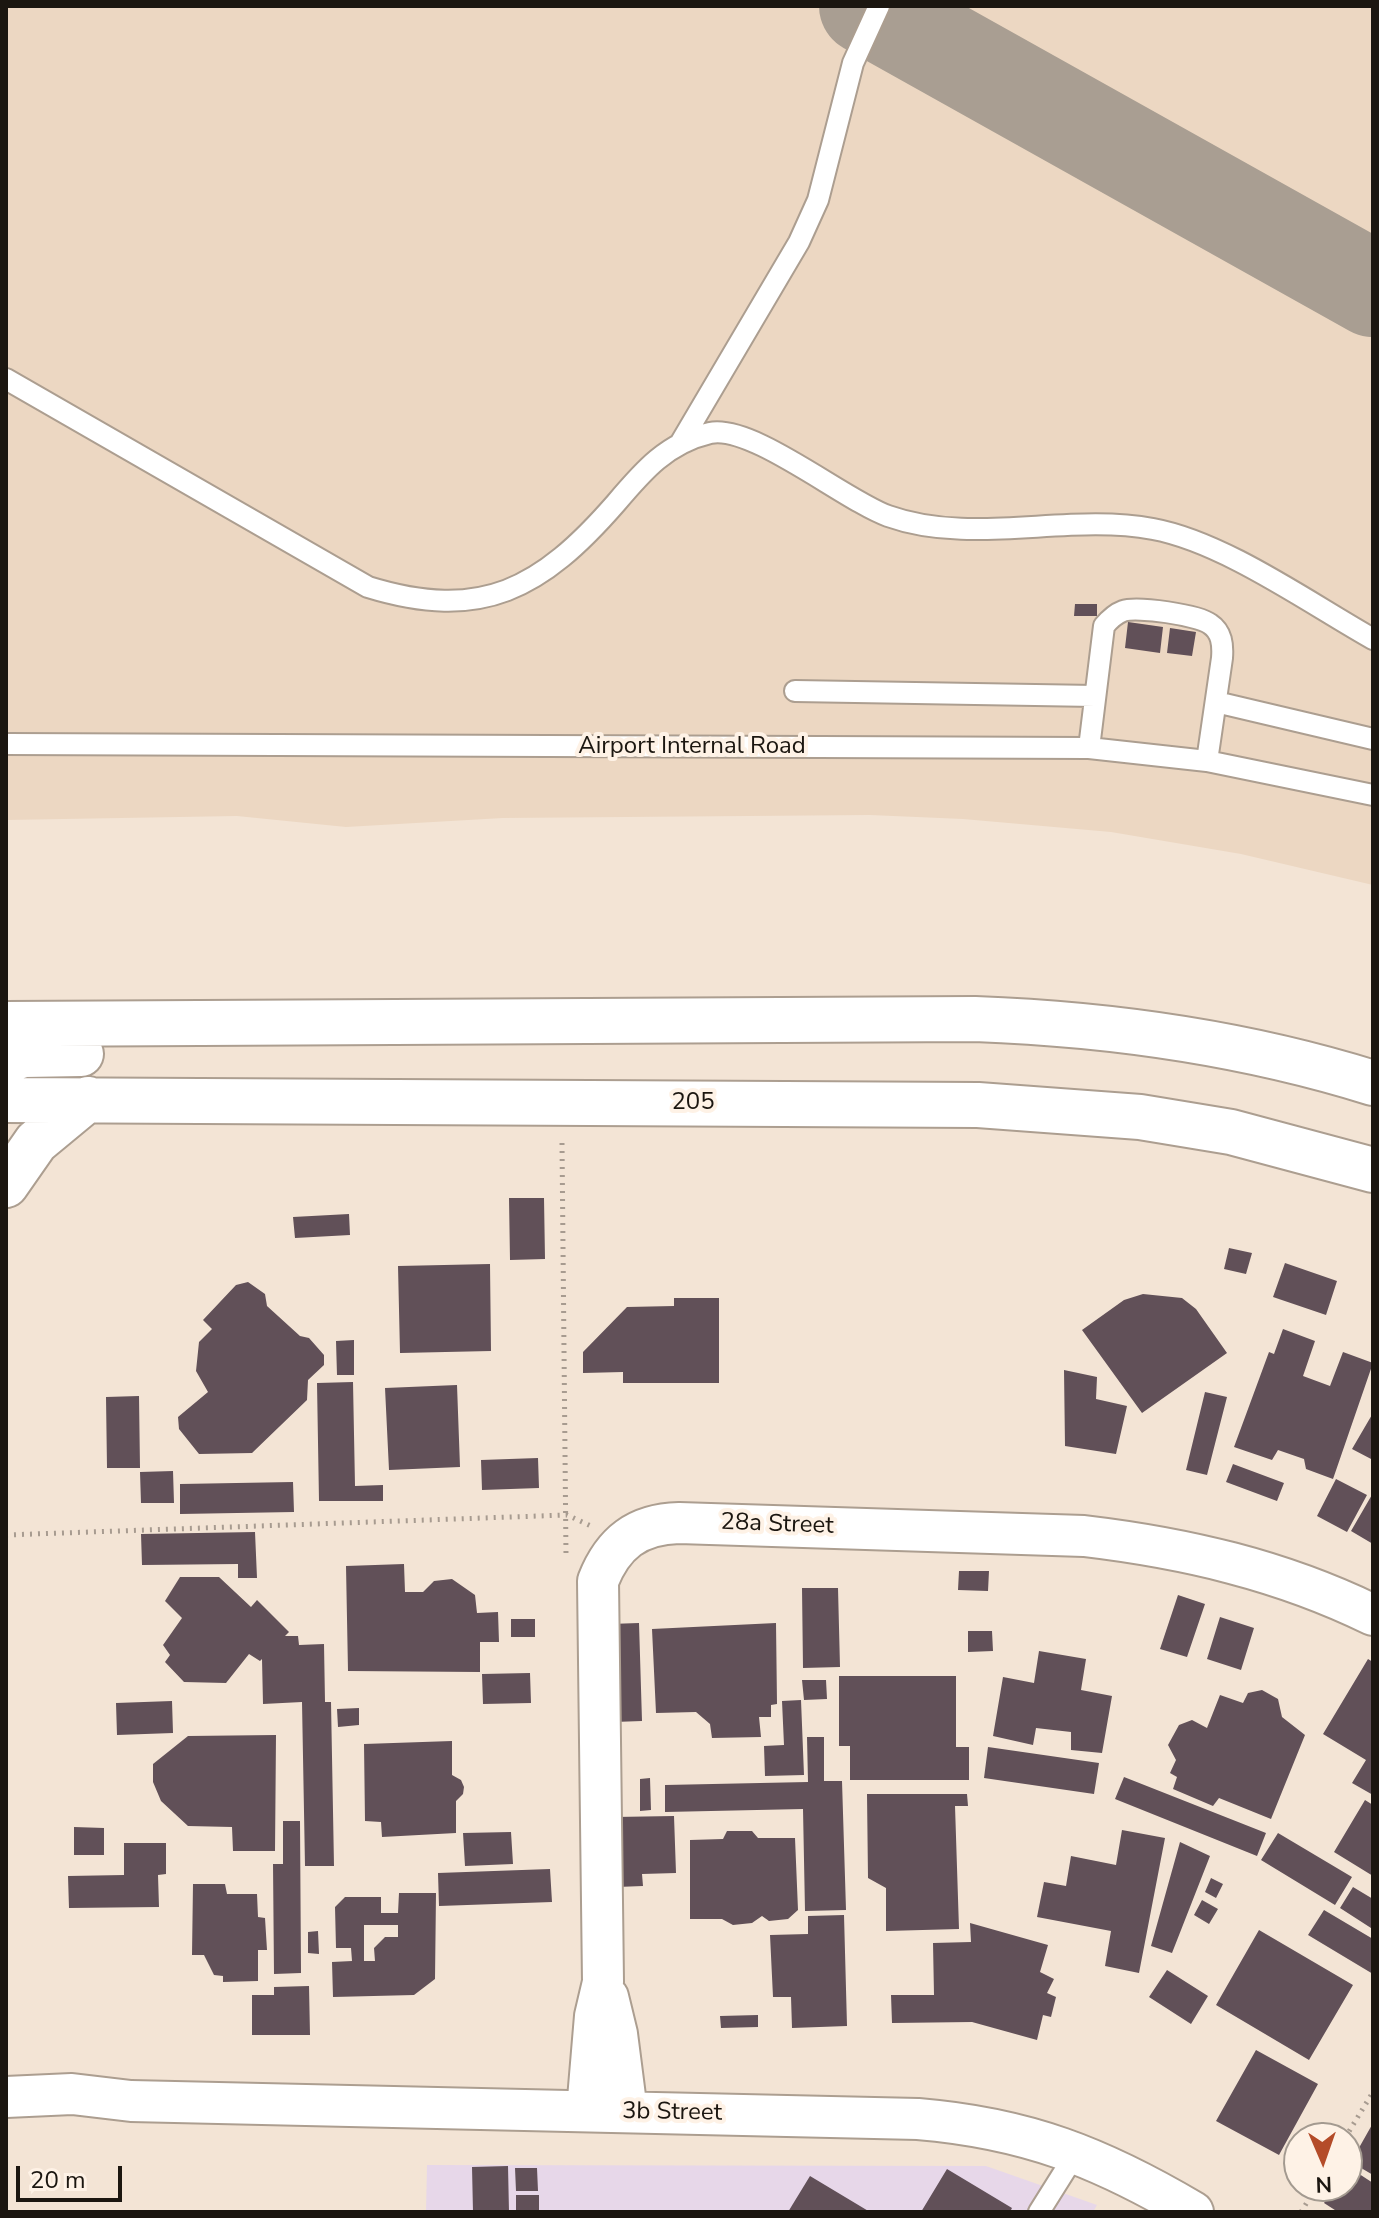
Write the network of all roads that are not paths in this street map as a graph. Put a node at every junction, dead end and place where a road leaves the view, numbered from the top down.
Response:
1 (879, 6) edge
2 (6, 379) edge
3 (681, 442) junction
4 (1373, 639) edge
5 (795, 691) dead end
6 (1095, 696) junction
7 (1216, 702) junction
8 (1373, 739) edge
9 (6, 744) edge
10 (1089, 748) junction
11 (1207, 761) junction
12 (1373, 795) edge
13 (367, 1022) junction
14 (6, 1024) edge
15 (6, 1061) edge
16 (1373, 1083) edge
17 (88, 1099) junction
18 (6, 1100) edge
19 (1373, 1170) edge
20 (6, 1185) edge
21 (1373, 1615) edge
22 (603, 1982) junction
23 (6, 2097) edge
24 (131, 2101) junction
25 (587, 2111) junction
26 (627, 2112) junction
27 (6, 2122) edge
28 (1076, 2153) junction
29 (1039, 2212) edge
30 (1193, 2212) edge

1 - 3 lane
2 - 3 lane
3 - 4 lane
5 - 6 lane
6 - 7 lane
6 - 10 lane
7 - 8 lane
7 - 11 lane
9 - 10 lane, Airport Internal Road
10 - 11 lane, Airport Internal Road
11 - 12 lane, Airport Internal Road
13 - 14 street
13 - 15 street
13 - 16 street
17 - 18 street, 205
17 - 19 street, 205
17 - 20 street
21 - 22 street, 28a Street
22 - 25 street
22 - 26 street
23 - 24 street, 3b Street
24 - 25 street, 3b Street
24 - 27 street, 3b Street
25 - 26 street, 3b Street
26 - 28 street, 3b Street
28 - 29 lane
28 - 30 street, 3b Street

